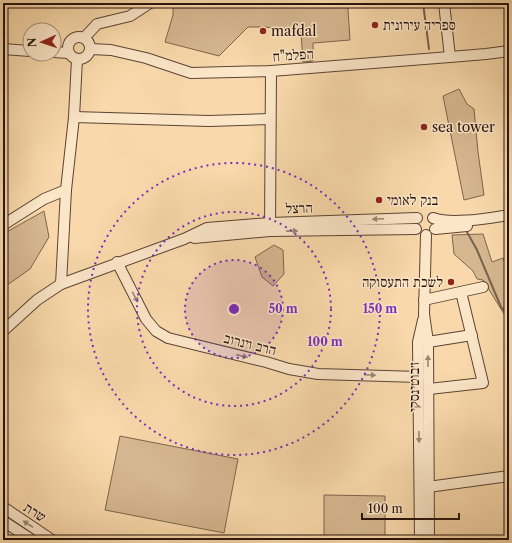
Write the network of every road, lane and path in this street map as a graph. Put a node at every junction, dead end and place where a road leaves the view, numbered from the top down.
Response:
1 (150, 3) edge
2 (444, 3) edge
3 (84, 38) junction
4 (3, 49) edge
5 (91, 49) junction
6 (22, 50) edge
7 (506, 52) edge
8 (62, 53) edge
9 (68, 53) junction
10 (450, 58) junction
11 (77, 59) junction
12 (270, 71) junction
13 (74, 118) junction
14 (270, 119) junction
15 (66, 190) junction
16 (509, 215) edge
17 (417, 218) junction
18 (433, 218) junction
19 (509, 222) edge
20 (3, 225) edge
21 (270, 227) junction
22 (416, 229) junction
23 (435, 229) junction
24 (426, 235) junction
25 (117, 262) junction
26 (61, 284) junction
27 (483, 287) dead end
28 (461, 292) junction
29 (424, 300) junction
30 (424, 314) junction
31 (3, 332) edge
32 (472, 335) junction
33 (3, 338) edge
34 (428, 342) junction
35 (419, 377) junction
36 (429, 389) junction
37 (509, 476) edge
38 (428, 487) junction
39 (3, 507) edge
40 (3, 521) edge
41 (32, 540) edge
42 (52, 540) edge
43 (420, 540) edge
44 (429, 540) edge

1 - 3 street
2 - 10 street
3 - 5 street
3 - 9 street
4 - 6 street
5 - 11 street
5 - 12 street, הפלמ"ח
7 - 10 street, הפלמ"ח
8 - 9 street
9 - 11 street
10 - 12 street, הפלמ"ח
11 - 13 street
12 - 14 street
13 - 14 street
13 - 15 street
14 - 21 street
15 - 20 street
15 - 26 street
16 - 18 street
17 - 18 street
17 -> 21 street, הרצל
17 - 22 street
18 - 23 street
19 - 23 street
21 -> 22 street, הרצל
21 - 25 street, הרצל
22 - 24 street
23 - 24 street
24 - 29 street, ז׳בוטינסקי
25 - 26 street, הרצל
25 -> 35 street, הרב וינרוב
26 - 31 street, הרצל
26 - 33 street, הרצל
27 - 28 street
28 - 29 street
28 - 32 street
29 - 30 street, ז׳בוטינסקי
30 - 34 street, ז׳בוטינסקי
30 - 35 street
32 - 34 street
32 - 36 street
36 -> 34 street, ז׳בוטינסקי
35 -> 43 street
36 - 38 street, ז׳בוטינסקי
37 - 38 street
38 - 44 street, ז׳בוטינסקי
42 -> 39 street, שרת
40 - 41 street, שרת

